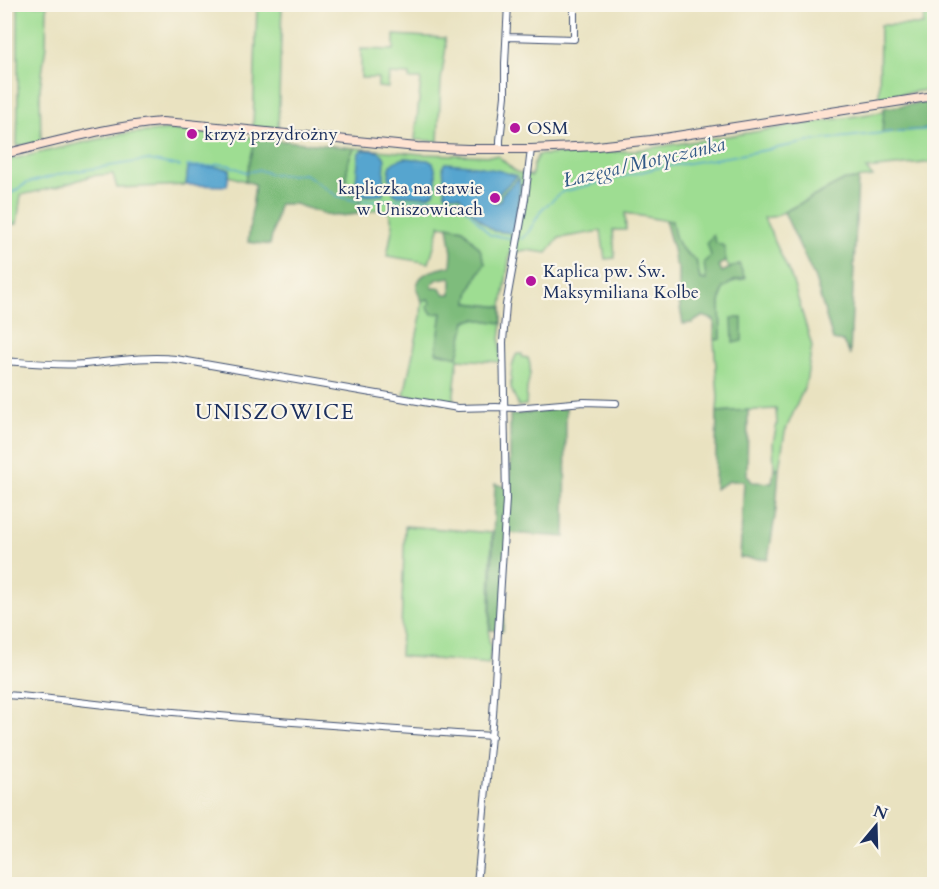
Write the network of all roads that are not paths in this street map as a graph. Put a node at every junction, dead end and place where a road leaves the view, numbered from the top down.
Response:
1 (508, 4) edge
2 (574, 4) edge
3 (507, 37) junction
4 (934, 96) edge
5 (531, 149) junction
6 (500, 150) junction
7 (4, 154) edge
8 (4, 361) edge
9 (615, 403) dead end
10 (505, 407) junction
11 (4, 695) edge
12 (492, 736) junction
13 (477, 885) edge

1 - 3 street
2 - 3 street
3 - 6 street
4 - 5 street
5 - 6 street
5 - 10 street
6 - 7 street
8 - 10 street
9 - 10 street
10 - 12 street
11 - 12 street
12 - 13 street

